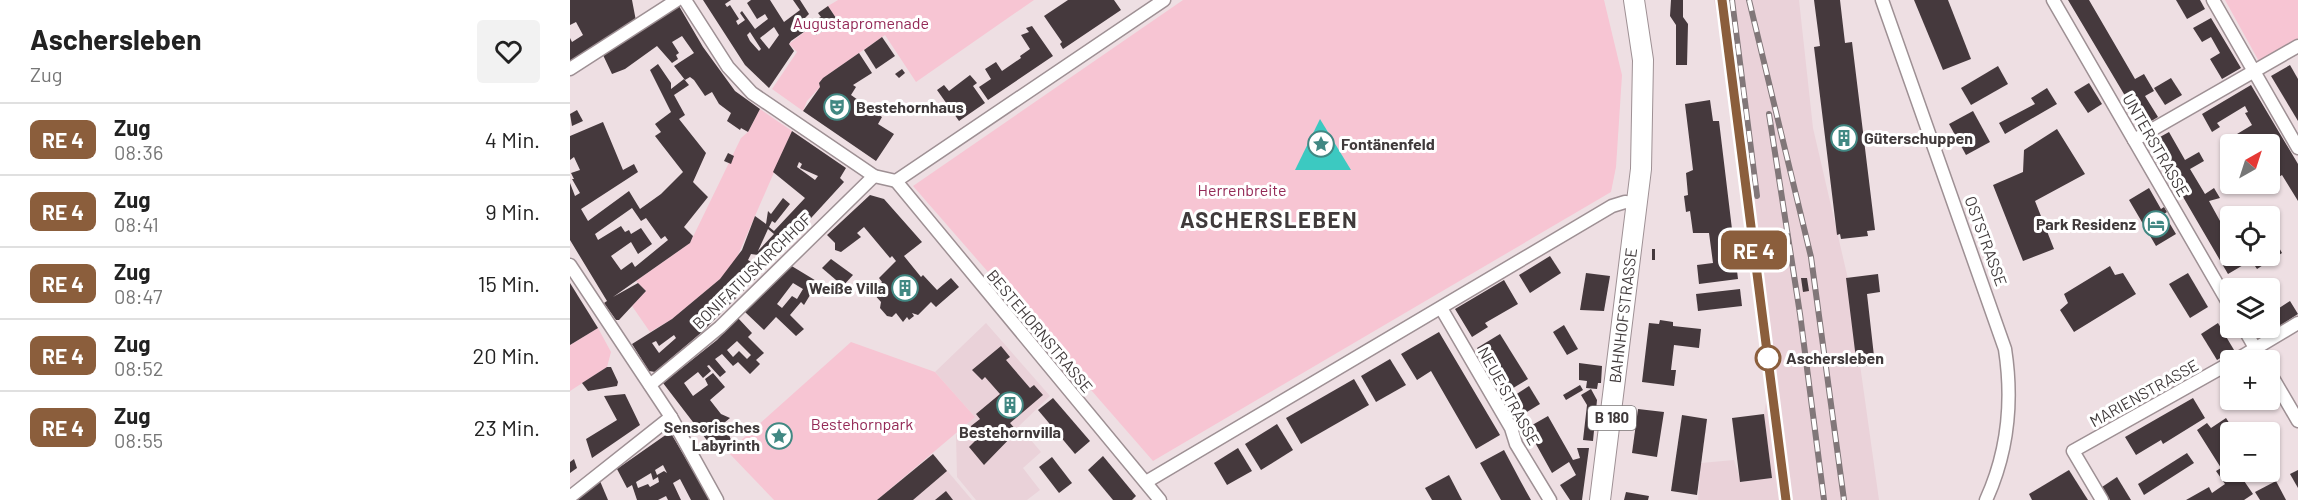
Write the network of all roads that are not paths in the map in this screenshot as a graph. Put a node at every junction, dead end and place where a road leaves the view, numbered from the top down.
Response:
1 (677, 0) edge
2 (686, 0) edge
3 (1164, 0) edge
4 (1634, 0) edge
5 (1882, 0) edge
6 (2053, 0) edge
7 (2213, 0) edge
8 (2298, 46) edge
9 (570, 69) edge
10 (2255, 72) junction
11 (2134, 140) junction
12 (2298, 148) edge
13 (874, 176) junction
14 (896, 181) junction
15 (1638, 203) junction
16 (570, 265) edge
17 (2220, 289) edge
18 (1441, 308) junction
19 (2298, 323) edge
20 (2264, 350) edge
21 (2220, 369) edge
22 (650, 385) junction
23 (2280, 390) edge
24 (671, 417) junction
25 (2298, 422) edge
26 (1146, 482) junction
27 (570, 497) edge
28 (717, 500) edge
29 (1160, 500) edge
30 (1550, 500) edge
31 (1600, 500) edge
32 (1986, 500) edge
33 (2102, 500) edge

1 - 9 street
2 - 13 street
3 - 14 street
4 - 15 main road, B 180
5 - 32 street, OSTSTRASSE
6 - 11 street, UNTERSTRASSE
7 - 10 street
8 - 10 street
10 - 11 street
10 - 12 street
11 - 17 street, UNTERSTRASSE
13 - 14 street
13 - 22 street, BONIFATIUSKIRCHHOF
14 - 26 street, BESTEHORNSTRASSE
15 - 18 street
15 - 31 main road, BAHNHOFSTRASSE / B 180
16 - 22 street
18 - 26 street
18 - 30 street, NEUE STRASSE
19 - 20 street
21 - 33 street, MARIENSTRASSE
22 - 24 street
23 - 25 street
24 - 27 street
24 - 28 street
26 - 29 street, BESTEHORNSTRASSE

